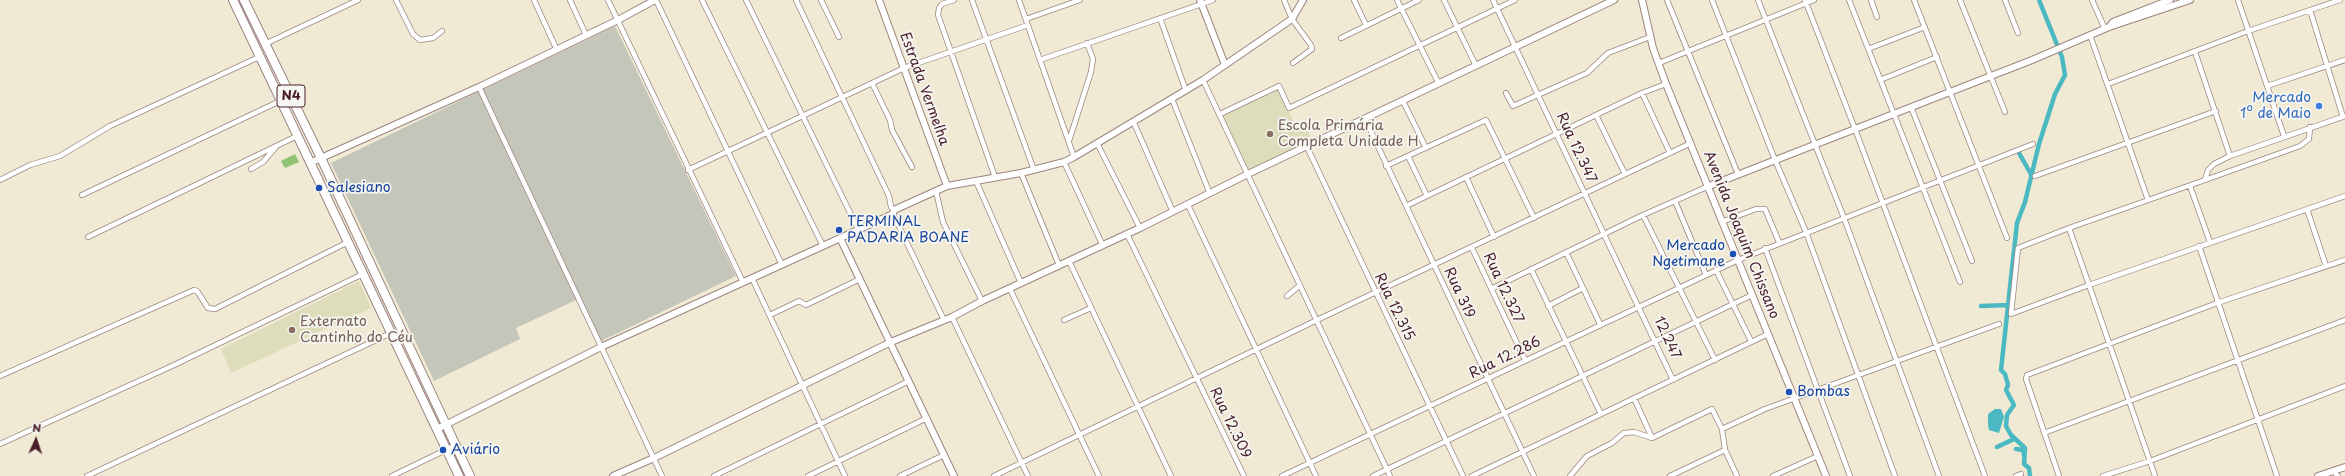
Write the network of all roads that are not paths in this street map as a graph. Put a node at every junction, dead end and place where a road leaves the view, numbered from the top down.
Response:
1 (232, 0) edge
2 (244, 0) edge
3 (358, 0) edge
4 (396, 0) edge
5 (534, 0) edge
6 (570, 0) edge
7 (608, 0) edge
8 (656, 0) edge
9 (702, 0) edge
10 (746, 0) edge
11 (796, 0) edge
12 (821, 0) edge
13 (879, 0) edge
14 (954, 0) edge
15 (972, 0) edge
16 (1019, 0) edge
17 (1080, 0) edge
18 (1213, 0) edge
19 (1284, 0) edge
20 (1303, 0) edge
21 (1354, 0) edge
22 (1397, 0) edge
23 (1419, 0) edge
24 (1444, 0) edge
25 (1493, 0) edge
26 (1515, 0) edge
27 (1614, 0) edge
28 (1642, 0) edge
29 (1667, 0) edge
30 (1712, 0) edge
31 (1758, 0) edge
32 (1814, 0) edge
33 (1849, 0) edge
34 (1871, 0) edge
35 (1914, 0) edge
36 (1960, 0) edge
37 (2005, 0) edge
38 (2092, 0) edge
39 (2190, 0) edge
40 (2238, 0) edge
41 (2340, 0) edge
42 (942, 2) edge
43 (1201, 2) edge
44 (1805, 2) edge
45 (2172, 2) edge
46 (1401, 8) junction
47 (1497, 8) junction
48 (2310, 10) junction
49 (1877, 17) dead end
50 (1160, 18) junction
51 (1026, 19) junction
52 (1292, 19) junction
53 (1766, 19) junction
54 (618, 20) junction
55 (1028, 25) junction
56 (1366, 25) junction
57 (1458, 27) junction
58 (1925, 27) junction
59 (2107, 28) junction
60 (442, 31) dead end
61 (2248, 31) junction
62 (2018, 33) dead end
63 (586, 35) junction
64 (2090, 35) junction
65 (1726, 36) junction
66 (839, 37) dead end
67 (1650, 37) junction
68 (1341, 38) dead end
69 (986, 39) junction
70 (1087, 43) junction
71 (265, 44) junction
72 (1420, 45) junction
73 (556, 48) junction
74 (1516, 48) junction
75 (1868, 49) junction
76 (1687, 51) junction
77 (951, 52) junction
78 (2195, 52) junction
79 (259, 57) junction
80 (1937, 57) junction
81 (1040, 60) junction
82 (2345, 60) edge
83 (1293, 63) dead end
84 (1659, 63) junction
85 (1225, 65) junction
86 (1476, 66) junction
87 (2327, 67) junction
88 (904, 68) junction
89 (1991, 75) junction
90 (1204, 80) junction
91 (1880, 80) junction
92 (872, 83) junction
93 (1439, 84) junction
94 (1666, 84) junction
95 (2108, 84) junction
96 (2267, 86) junction
97 (479, 87) junction
98 (1186, 91) junction
99 (1950, 91) junction
100 (1506, 92) dead end
101 (1642, 93) junction
102 (1539, 94) junction
103 (842, 97) junction
104 (1172, 99) junction
105 (280, 101) junction
106 (1403, 101) junction
107 (1911, 107) junction
108 (2216, 111) junction
109 (2005, 112) dead end
110 (1220, 114) junction
111 (1893, 114) junction
112 (1596, 115) junction
113 (804, 116) junction
114 (2344, 117) edge
115 (1365, 119) junction
116 (1134, 122) junction
117 (2310, 127) junction
118 (1855, 129) junction
119 (766, 134) junction
120 (1557, 134) junction
121 (297, 136) junction
122 (2284, 136) junction
123 (1069, 141) junction
124 (2128, 142) junction
125 (1691, 143) junction
126 (1814, 144) junction
127 (2034, 144) dead end
128 (1098, 145) junction
129 (276, 147) junction
130 (1307, 147) junction
131 (1426, 148) junction
132 (728, 151) junction
133 (1670, 153) junction
134 (1408, 156) junction
135 (2230, 156) junction
136 (1074, 157) junction
137 (321, 158) junction
138 (1506, 159) junction
139 (1775, 160) junction
140 (1064, 162) junction
141 (310, 163) junction
142 (1980, 165) junction
143 (1386, 166) junction
144 (912, 167) dead end
145 (251, 169) dead end
146 (688, 170) junction
147 (1034, 170) junction
148 (1021, 173) junction
149 (1248, 174) junction
150 (1625, 174) junction
151 (1738, 174) junction
152 (2035, 176) dead end
153 (995, 177) junction
154 (1466, 177) junction
155 (0, 179) edge
156 (976, 180) junction
157 (1940, 180) junction
158 (2205, 180) junction
159 (947, 186) junction
160 (1709, 186) junction
161 (1923, 186) junction
162 (2190, 186) junction
163 (936, 191) junction
164 (1210, 194) junction
165 (1586, 194) junction
166 (82, 195) dead end
167 (1427, 196) junction
168 (2345, 196) edge
169 (2148, 200) junction
170 (1675, 201) junction
171 (1883, 203) junction
172 (1188, 205) junction
173 (1406, 206) junction
174 (2307, 209) junction
175 (893, 212) junction
176 (1173, 212) junction
177 (1643, 215) junction
178 (1534, 218) junction
179 (1844, 218) junction
180 (1724, 221) junction
181 (1140, 228) junction
182 (2069, 228) junction
183 (858, 229) junction
184 (1806, 232) junction
185 (1127, 234) junction
186 (1604, 234) junction
187 (88, 237) dead end
188 (840, 238) junction
189 (1494, 238) junction
190 (2007, 238) dead end
191 (348, 242) junction
192 (1779, 242) junction
193 (2210, 242) junction
194 (823, 246) junction
195 (1103, 246) junction
196 (2199, 246) junction
197 (1472, 248) junction
198 (1765, 248) junction
199 (1566, 252) junction
200 (1738, 260) junction
201 (2345, 260) edge
202 (1069, 261) junction
203 (1972, 261) dead end
204 (782, 264) junction
205 (1059, 265) junction
206 (1434, 266) junction
207 (2326, 266) junction
208 (1531, 269) junction
209 (1716, 270) junction
210 (363, 274) junction
211 (1706, 275) junction
212 (752, 278) junction
213 (860, 279) junction
214 (743, 282) junction
215 (1960, 282) dead end
216 (1020, 283) junction
217 (2089, 285) junction
218 (1299, 286) junction
219 (1583, 288) junction
220 (1678, 288) junction
221 (1010, 289) junction
222 (1491, 289) junction
223 (1375, 293) junction
224 (1752, 295) junction
225 (1286, 296) dead end
226 (982, 301) junction
227 (2217, 303) junction
228 (1733, 304) junction
229 (1548, 306) junction
230 (1639, 306) junction
231 (1091, 308) junction
232 (770, 315) junction
233 (952, 318) junction
234 (944, 320) junction
235 (1064, 320) dead end
236 (1317, 320) junction
237 (2345, 320) edge
238 (1696, 322) junction
239 (1600, 324) junction
240 (1999, 324) dead end
241 (391, 333) junction
242 (1768, 334) junction
243 (1566, 340) junction
244 (1657, 341) junction
245 (1751, 341) junction
246 (891, 342) junction
247 (2110, 344) junction
248 (1937, 346) junction
249 (602, 347) junction
250 (1256, 350) junction
251 (1525, 360) junction
252 (1715, 360) junction
253 (1896, 360) junction
254 (2238, 360) junction
255 (1858, 375) junction
256 (0, 376) edge
257 (1582, 376) junction
258 (1197, 379) junction
259 (1488, 379) junction
260 (1674, 380) junction
261 (909, 381) junction
262 (804, 386) junction
263 (2345, 386) edge
264 (1818, 390) junction
265 (1634, 398) junction
266 (1795, 399) junction
267 (2130, 401) junction
268 (1430, 406) junction
269 (1138, 407) junction
270 (1504, 414) junction
271 (1601, 414) junction
272 (927, 418) junction
273 (2257, 418) junction
274 (446, 424) junction
275 (821, 426) junction
276 (437, 429) junction
277 (1722, 429) junction
278 (2044, 433) junction
279 (1370, 434) junction
280 (1080, 435) junction
281 (1652, 438) junction
282 (1447, 441) junction
283 (0, 444) edge
284 (456, 445) junction
285 (447, 450) junction
286 (1725, 450) junction
287 (1522, 452) junction
288 (944, 455) junction
289 (1818, 456) junction
290 (654, 458) junction
291 (2150, 460) junction
292 (838, 461) junction
293 (1022, 463) junction
294 (1309, 463) junction
295 (2345, 467) edge
296 (1387, 470) junction
297 (2333, 471) junction
298 (87, 476) edge
299 (392, 476) edge
300 (459, 476) edge
301 (470, 476) edge
302 (613, 476) edge
303 (662, 476) edge
304 (714, 476) edge
305 (808, 476) edge
306 (845, 476) edge
307 (900, 476) edge
308 (954, 476) edge
309 (994, 476) edge
310 (1028, 476) edge
311 (1099, 476) edge
312 (1171, 476) edge
313 (1244, 476) edge
314 (1282, 476) edge
315 (1316, 476) edge
316 (1373, 476) edge
317 (1390, 476) edge
318 (1463, 476) edge
319 (1472, 476) edge
320 (1534, 476) edge
321 (1570, 476) edge
322 (1670, 476) edge
323 (1737, 476) edge
324 (1773, 476) edge
325 (1826, 476) edge
326 (1850, 476) edge
327 (1895, 476) edge
328 (1939, 476) edge
329 (1985, 476) edge
330 (2060, 476) edge
331 (2104, 476) edge
332 (2155, 476) edge
333 (2278, 476) edge
334 (2318, 476) edge
335 (2338, 476) edge

1 - 79 highway, N4
2 - 71 highway, N4
3 - 71 street
4 - 60 street
5 - 73 street
6 - 63 street
7 - 54 street
8 - 54 street
8 - 132 street
9 - 119 street
10 - 113 street
11 - 103 street
12 - 66 street
13 - 88 street, Estrada Vermelha
14 - 42 street
15 - 69 street
16 - 51 street
17 - 51 street
18 - 43 street
19 - 52 street
20 - 52 street
21 - 56 street
22 - 46 street
23 - 46 street
24 - 57 street
25 - 47 street, Rua 12.347
26 - 47 street
27 - 74 street
28 - 67 street, Avenida Joaquim Chissano
29 - 76 street
30 - 65 street
31 - 53 street
32 - 44 street
33 - 75 street
34 - 49 street
35 - 58 street
36 - 89 street
37 - 62 street
38 - 59 street
39 - 45 street
40 - 61 street
41 - 48 street
42 - 77 street
43 - 50 street
43 - 85 street
44 - 53 street
44 - 118 street
45 - 59 street
46 - 56 street
46 - 72 street
47 - 57 street
47 - 74 street, Rua 12.347
48 - 61 street
48 - 87 street
50 - 70 street
50 - 98 street
51 - 55 street
52 - 83 street
52 - 85 street
53 - 65 street
53 - 126 street
54 - 63 street
54 - 146 street
55 - 69 street
55 - 81 street
56 - 68 street
57 - 72 street
57 - 86 street
58 - 75 street
58 - 80 street
59 - 64 street
61 - 78 street
61 - 96 street
63 - 73 street
64 - 89 street
64 - 95 street
65 - 76 street
65 - 139 street
67 - 84 street, Avenida Joaquim Chissano
67 - 102 street
69 - 77 street
69 - 147 street
70 - 81 street
70 - 123 street
71 - 137 highway, N4
72 - 93 street
72 - 110 street
73 - 97 street
74 - 86 street
74 - 102 street, Rua 12.347
75 - 91 street
76 - 84 street
76 - 151 street
77 - 88 street
77 - 153 street
78 - 95 street
78 - 108 street
79 - 105 highway, N4
79 - 155 street
80 - 91 street
80 - 99 street
81 - 123 street
82 - 87 street
84 - 94 street, Avenida Joaquim Chissano
85 - 90 street
86 - 93 street
87 - 96 street
87 - 114 street
88 - 92 street
88 - 159 street, Estrada Vermelha
89 - 99 street
89 - 109 street
90 - 98 street
90 - 110 street
91 - 111 street
92 - 103 street
92 - 144 street
93 - 106 street
94 - 101 street
94 - 125 street, Avenida Joaquim Chissano
95 - 124 street
96 - 122 street
97 - 137 street
97 - 249 street
98 - 104 street
99 - 107 street
99 - 142 street
100 - 102 street
101 - 112 street
101 - 133 street
102 - 120 street, Rua 12.347
103 - 113 street
103 - 175 street
104 - 116 street
104 - 164 street
105 - 121 highway, N4
105 - 166 street
106 - 115 street
106 - 131 street
107 - 111 street
107 - 157 street
108 - 124 street
108 - 135 street
110 - 149 street
111 - 118 street
111 - 161 street
112 - 120 street
112 - 150 street
113 - 119 street
113 - 183 street
114 - 117 street
115 - 130 street
115 - 143 street, Rua 319
116 - 128 street
116 - 176 street
117 - 122 street
117 - 158 street
118 - 126 street
118 - 171 street
119 - 132 street
119 - 194 street
120 - 138 street
120 - 165 street, Rua 12.347
121 - 129 street
121 - 141 highway, N4
122 - 135 street
123 - 136 street
124 - 152 street
124 - 169 street
125 - 133 street
125 - 160 street, Avenida Joaquim Chissano
126 - 139 street
126 - 179 street
127 - 142 street, Rua 12.286
128 - 136 street
128 - 181 street
129 - 145 street
129 - 187 street
130 - 149 street
130 - 223 street, Rua 12.315
131 - 134 street
131 - 138 street
132 - 146 street
132 - 204 street
133 - 150 street
134 - 143 street
134 - 167 street
135 - 158 street
136 - 140 street
137 - 141 street
137 - 274 highway, N4
138 - 154 street
138 - 178 street
139 - 151 street
139 - 184 street
140 - 147 street
140 - 195 street
141 - 191 highway, N4
142 - 157 street, Rua 12.286
142 - 190 street
143 - 173 street, Rua 319
146 - 214 street
147 - 148 street
148 - 153 street
148 - 205 street
149 - 164 street
149 - 218 street
150 - 165 street
151 - 160 street
153 - 156 street
154 - 167 street
154 - 189 street
156 - 159 street
156 - 216 street
157 - 161 street, Rua 12.286
157 - 203 street
158 - 162 street
159 - 163 street
160 - 170 street
160 - 180 street, Avenida Joaquim Chissano
161 - 171 street, Rua 12.286
161 - 215 street
162 - 169 street
162 - 193 street
163 - 175 street
163 - 226 street
164 - 172 street
165 - 178 street
165 - 186 street, Rua 12.347
167 - 173 street
168 - 174 street
169 - 182 street
170 - 177 street
170 - 211 street
171 - 179 street, Rua 12.286
171 - 248 street
172 - 176 street
172 - 250 street
173 - 206 street, Rua 319
174 - 193 street
174 - 207 street
175 - 183 street
175 - 234 street
176 - 181 street
177 - 186 street
177 - 220 street
178 - 189 street
179 - 184 street, Rua 12.286
179 - 253 street
180 - 192 street
180 - 200 street, Avenida Joaquim Chissano
181 - 185 street
182 - 217 street
182 - 217 street
183 - 188 street
184 - 192 street, Rua 12.286
184 - 255 street
185 - 195 street
185 - 258 street, Rua 12.309
186 - 199 street
186 - 230 street, Rua 12.347
188 - 194 street
188 - 213 street
189 - 197 street
191 - 210 highway, N4
191 - 256 street
192 - 198 street, Rua 12.286
193 - 196 street
194 - 204 street
195 - 202 street
196 - 217 street
196 - 227 street
197 - 206 street
197 - 222 street, Rua 12.327
198 - 200 street, Rua 12.286
198 - 264 street
199 - 208 street
199 - 219 street
200 - 209 street, Rua 12.286
200 - 224 street, Avenida Joaquim Chissano
201 - 207 street
202 - 205 street
202 - 231 street
204 - 212 street
205 - 216 street
206 - 223 street
206 - 259 street, Rua 319
207 - 227 street
208 - 222 street
208 - 229 street
209 - 211 street, Rua 12.286
209 - 228 street
210 - 241 highway, N4
210 - 283 street
211 - 220 street, Rua 12.286
212 - 214 street
212 - 232 street
213 - 232 street
213 - 246 street
214 - 249 street
216 - 221 street
217 - 247 street
218 - 225 street
218 - 236 street
219 - 229 street
219 - 239 street
220 - 230 street, Rua 12.286
220 - 238 street
221 - 226 street
221 - 280 street
222 - 251 street, Rua 12.327
223 - 236 street
223 - 268 street, Rua 12.315
224 - 228 street
224 - 242 street, Avenida Joaquim Chissano
226 - 233 street
227 - 247 street
227 - 254 street
228 - 238 street
228 - 245 street
229 - 243 street
230 - 239 street, Rua 12.286
230 - 244 street, 12.247
231 - 235 street
231 - 269 street
232 - 262 street
233 - 234 street
233 - 293 street
234 - 246 street
236 - 250 street
236 - 279 street
237 - 254 street
238 - 244 street
238 - 252 street
239 - 243 street, Rua 12.286
240 - 248 street
241 - 276 highway, N4
241 - 298 street
242 - 245 street
242 - 266 street, Avenida Joaquim Chissano
243 - 251 street, Rua 12.286
243 - 257 street
244 - 257 street
244 - 260 street, 12.247
245 - 252 street
246 - 261 street
246 - 262 street
247 - 267 street
247 - 278 street
248 - 253 street
248 - 329 street
249 - 274 street
249 - 290 street
250 - 258 street
250 - 294 street
251 - 259 street, Rua 12.286
252 - 260 street
253 - 255 street
253 - 328 street
254 - 267 street
254 - 273 street
255 - 264 street
255 - 327 street
257 - 270 street
257 - 271 street
258 - 269 street
258 - 313 street, Rua 12.309
259 - 268 street, Rua 12.286
259 - 270 street, Rua 319
260 - 265 street
261 - 272 street
261 - 275 street
262 - 275 street
262 - 290 street
263 - 273 street
264 - 266 street
264 - 326 street
265 - 271 street
265 - 281 street
266 - 277 street
266 - 289 street, Avenida Joaquim Chissano
267 - 278 street
267 - 291 street
268 - 279 street, Rua 12.286
268 - 282 street, Rua 12.315
269 - 280 street
269 - 312 street
270 - 282 street
270 - 287 street, Rua 319
271 - 287 street
272 - 288 street
272 - 292 street
273 - 291 street
273 - 333 street
274 - 276 street
274 - 284 highway, N4
275 - 292 street
275 - 304 street
276 - 285 highway, N4
277 - 281 street
277 - 286 street
278 - 330 street
279 - 294 street, Rua 12.286
279 - 296 street
280 - 293 street
280 - 311 street
281 - 321 street
282 - 296 street
282 - 318 street, Rua 12.315
284 - 285 street
284 - 301 highway, N4
285 - 299 street
285 - 300 highway, N4
286 - 322 street
286 - 323 street
287 - 319 street
287 - 320 street, Rua 319
288 - 307 street
288 - 308 street
289 - 324 street
289 - 325 street, Avenida Joaquim Chissano
290 - 302 street
290 - 303 street
291 - 331 street
291 - 332 street
292 - 305 street
292 - 306 street
293 - 309 street
293 - 310 street
294 - 314 street, Rua 12.286
294 - 315 street
295 - 297 street
296 - 316 street
296 - 317 street
297 - 334 street
297 - 335 street

